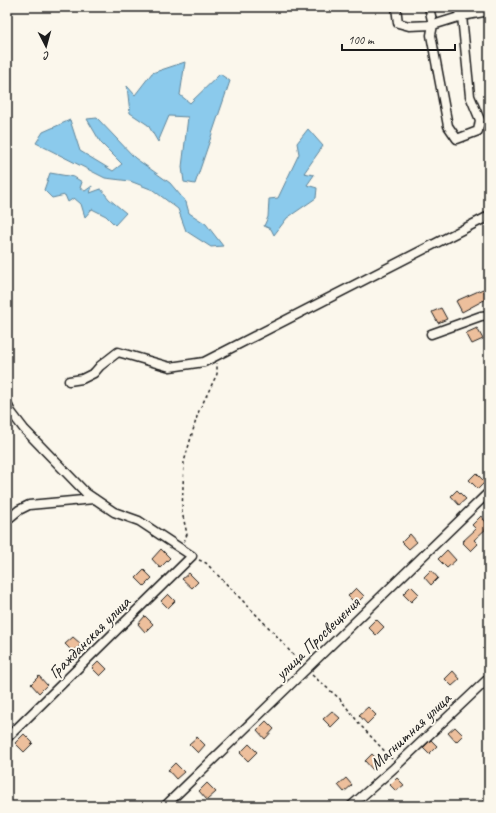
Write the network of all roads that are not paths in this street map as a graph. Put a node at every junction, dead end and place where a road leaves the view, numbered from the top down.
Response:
1 (396, 7) edge
2 (428, 7) edge
3 (456, 7) edge
4 (489, 11) edge
5 (462, 16) junction
6 (433, 25) junction
7 (489, 216) edge
8 (489, 315) edge
9 (431, 334) dead end
10 (69, 381) dead end
11 (7, 404) edge
12 (489, 492) edge
13 (94, 498) junction
14 (7, 520) edge
15 (489, 678) edge
16 (7, 738) edge
17 (166, 806) edge
18 (351, 806) edge

1 - 6 street
2 - 6 street
3 - 5 street
4 - 5 street
5 - 6 street
5 - 6 street
7 - 10 street
8 - 9 street
11 - 13 street
12 - 17 street, улица Просвещения
13 - 14 street
13 - 16 street, Гражданская улица
15 - 18 street, Магнитная улица

